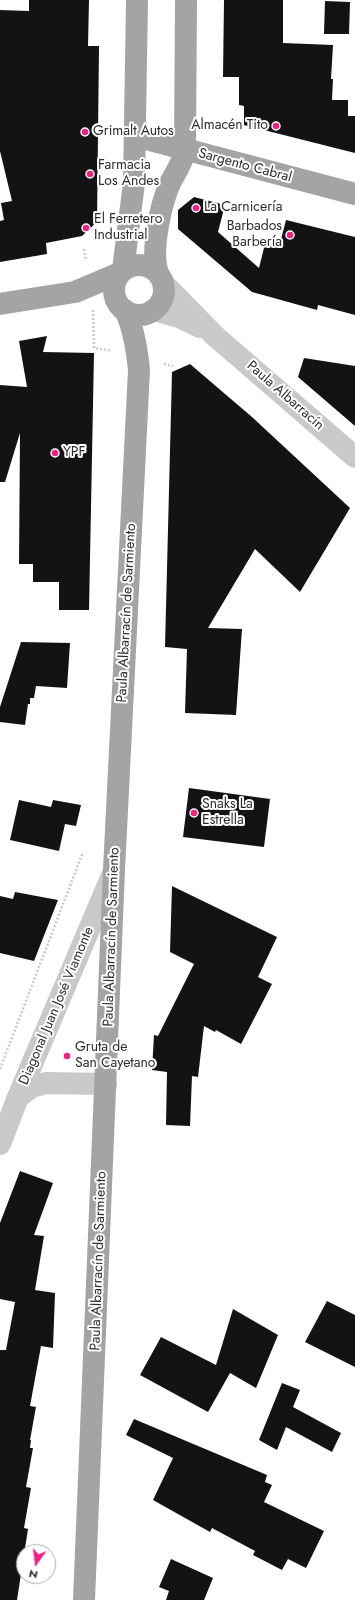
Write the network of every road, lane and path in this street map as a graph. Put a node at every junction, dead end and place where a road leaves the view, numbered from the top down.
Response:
1 (137, 0) edge
2 (186, 0) edge
3 (135, 136) junction
4 (185, 150) junction
5 (355, 194) edge
6 (121, 272) junction
7 (161, 278) junction
8 (84, 293) junction
9 (0, 304) edge
10 (122, 307) junction
11 (152, 311) junction
12 (215, 336) junction
13 (138, 364) junction
14 (355, 457) edge
15 (82, 852) dead end
16 (114, 870) junction
17 (1, 1065) edge
18 (0, 1069) edge
19 (106, 1084) junction
20 (11, 1104) edge
21 (0, 1144) edge
22 (84, 1600) edge

1 - 3 main road
2 - 4 main road
3 - 4 main road, Sargento Cabral
3 - 6 main road
4 - 5 main road, Sargento Cabral
4 - 7 main road
6 - 7 main road
6 - 8 main road
6 - 10 main road
7 - 11 main road
7 - 12 street, Paula Albarracín
8 - 9 main road
8 - 10 main road
8 - 13 path
10 - 11 main road
10 - 13 main road, Paula Albarracín de Sarmiento
11 - 12 street, Paula Albarracín
11 - 13 main road, Paula Albarracín de Sarmiento
12 - 14 street, Paula Albarracín
13 - 16 main road, Paula Albarracín de Sarmiento
15 - 17 path
16 - 19 main road, Paula Albarracín de Sarmiento
16 - 20 street, Diagonal Juan José Viamonte
17 - 18 path
19 - 20 street, Diagonal Juan José Viamonte
19 - 22 main road, Paula Albarracín de Sarmiento
20 - 21 street, Diagonal Juan José Viamonte

